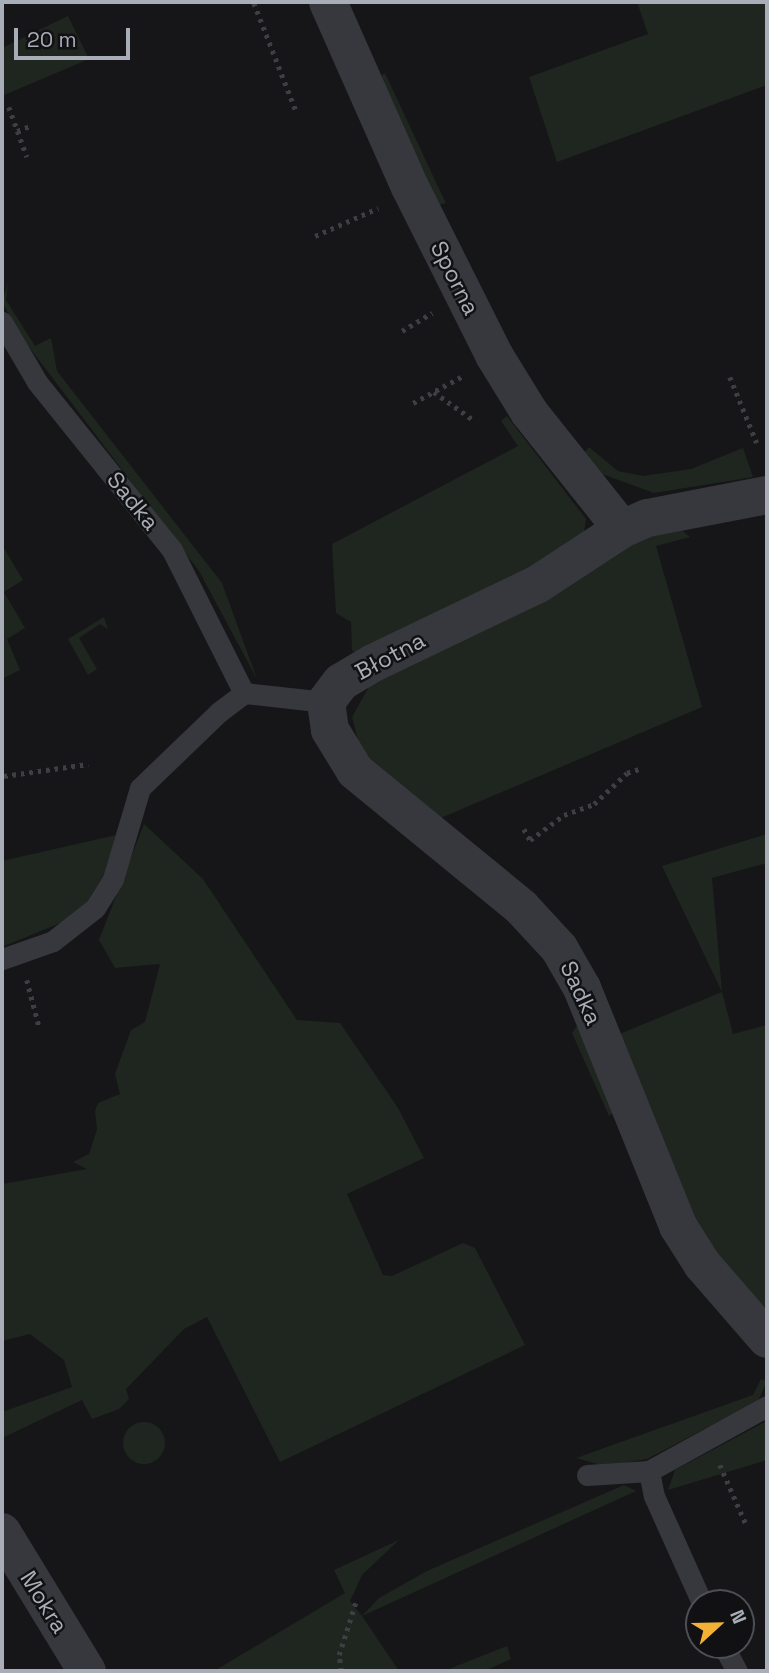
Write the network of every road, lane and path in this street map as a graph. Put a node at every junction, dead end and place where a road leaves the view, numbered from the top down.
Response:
1 (328, 2) edge
2 (254, 3) edge
3 (9, 107) dead end
4 (296, 111) dead end
5 (30, 126) dead end
6 (17, 131) junction
7 (27, 157) dead end
8 (390, 203) dead end
9 (315, 236) dead end
10 (438, 308) dead end
11 (2, 322) edge
12 (402, 331) dead end
13 (473, 370) dead end
14 (730, 377) dead end
15 (434, 392) junction
16 (413, 403) dead end
17 (475, 421) dead end
18 (757, 443) dead end
19 (767, 495) edge
20 (622, 530) junction
21 (244, 693) junction
22 (326, 702) junction
23 (88, 764) dead end
24 (642, 768) dead end
25 (4, 776) dead end
26 (524, 829) dead end
27 (2, 959) edge
28 (26, 977) dead end
29 (38, 1027) dead end
30 (767, 1339) edge
31 (767, 1406) edge
32 (649, 1471) junction
33 (723, 1474) dead end
34 (587, 1475) dead end
35 (746, 1524) dead end
36 (2, 1532) edge
37 (696, 1589) edge
38 (356, 1601) dead end
39 (88, 1671) edge
40 (341, 1671) edge

1 - 20 street, Sporna
2 - 4 path
3 - 6 path
5 - 6 path
6 - 7 path
8 - 9 path
10 - 12 path
11 - 21 lane, Sadka
13 - 15 path
14 - 18 path
15 - 16 path
15 - 17 path
19 - 20 street, Błotna
20 - 22 street, Błotna
21 - 22 lane
21 - 27 lane
22 - 30 street, Sadka
23 - 25 path
24 - 26 path
28 - 29 path
31 - 32 lane
32 - 34 lane
32 - 37 lane
33 - 35 path
36 - 39 street, Mokra
38 - 40 path

